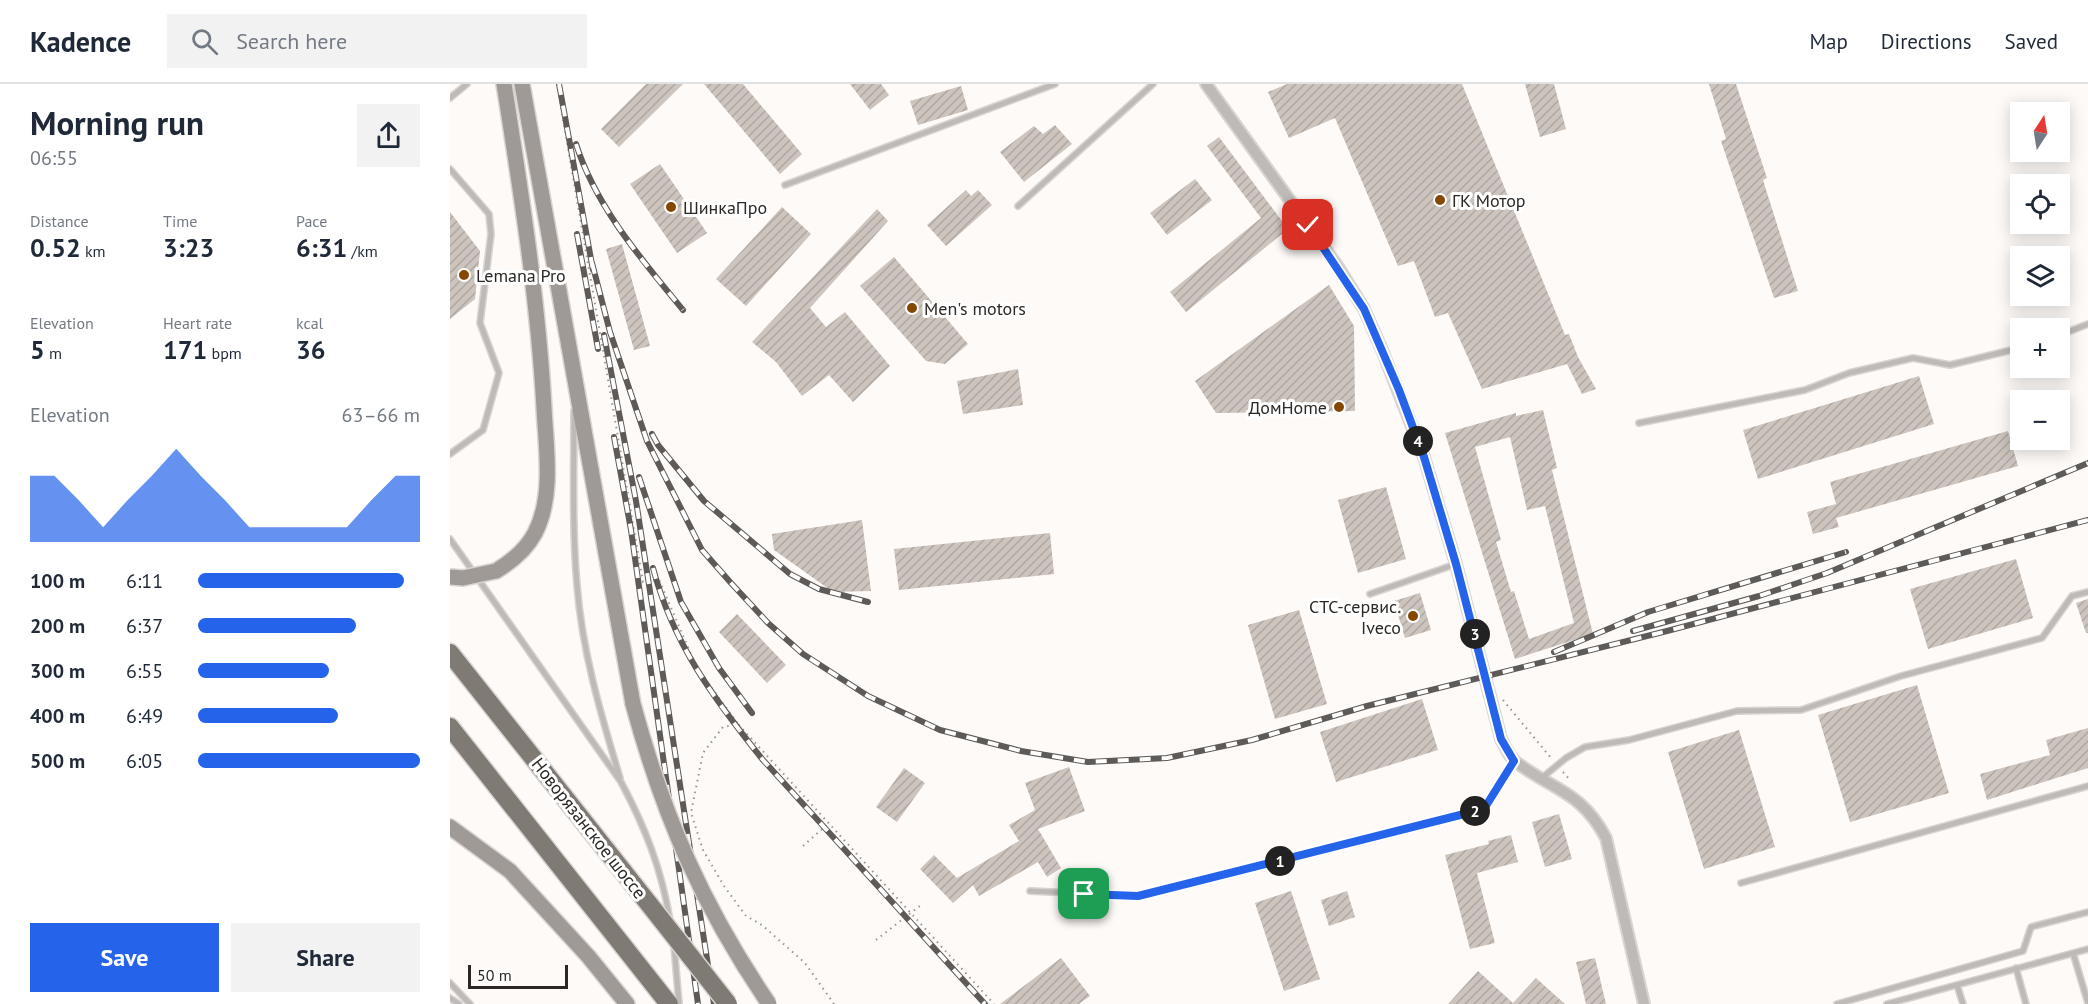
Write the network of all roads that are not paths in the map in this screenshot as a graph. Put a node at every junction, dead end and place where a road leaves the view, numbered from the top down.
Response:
1 (467, 84) edge
2 (504, 84) edge
3 (522, 84) edge
4 (1055, 84) edge
5 (1153, 84) edge
6 (1206, 84) edge
7 (450, 98) edge
8 (450, 169) edge
9 (784, 185) dead end
10 (1018, 206) dead end
11 (2088, 324) edge
12 (2070, 331) edge
13 (2010, 350) edge
14 (573, 361) junction
15 (1640, 423) dead end
16 (450, 454) edge
17 (450, 539) edge
18 (1456, 564) junction
19 (450, 577) edge
20 (2088, 592) edge
21 (1370, 594) dead end
22 (450, 653) edge
23 (450, 727) edge
24 (1514, 761) junction
25 (1543, 777) junction
26 (621, 782) junction
27 (2088, 786) edge
28 (450, 827) edge
29 (1741, 883) dead end
30 (1030, 891) dead end
31 (2088, 912) edge
32 (2088, 949) edge
33 (2073, 953) junction
34 (2016, 968) junction
35 (450, 983) edge
36 (1957, 985) junction
37 (450, 998) edge
38 (2088, 1003) edge
39 (459, 1004) edge
40 (470, 1004) edge
41 (627, 1004) edge
42 (669, 1004) edge
43 (679, 1004) edge
44 (728, 1004) edge
45 (770, 1004) edge
46 (1644, 1004) edge
47 (1837, 1004) edge
48 (1890, 1004) edge
49 (1963, 1004) edge
50 (2026, 1004) edge

1 - 7 lane
2 - 19 main road, bridge
3 - 14 main road
4 - 9 lane
5 - 10 lane
6 - 18 street
8 - 16 lane
11 - 12 lane
13 - 15 lane
14 - 26 lane
14 - 45 main road, bridge
17 - 26 lane
18 - 21 lane
18 - 24 street
20 - 25 lane
22 - 44 highway, Новорязанское шоссе, bridge
23 - 42 highway
24 - 25 street
24 - 30 lane
25 - 46 street
26 - 43 lane
27 - 29 lane
28 - 41 main road
31 - 47 lane
32 - 33 lane
33 - 34 lane
33 - 38 lane
34 - 36 lane
34 - 50 lane
35 - 40 lane
36 - 48 lane
36 - 49 lane
37 - 39 lane

